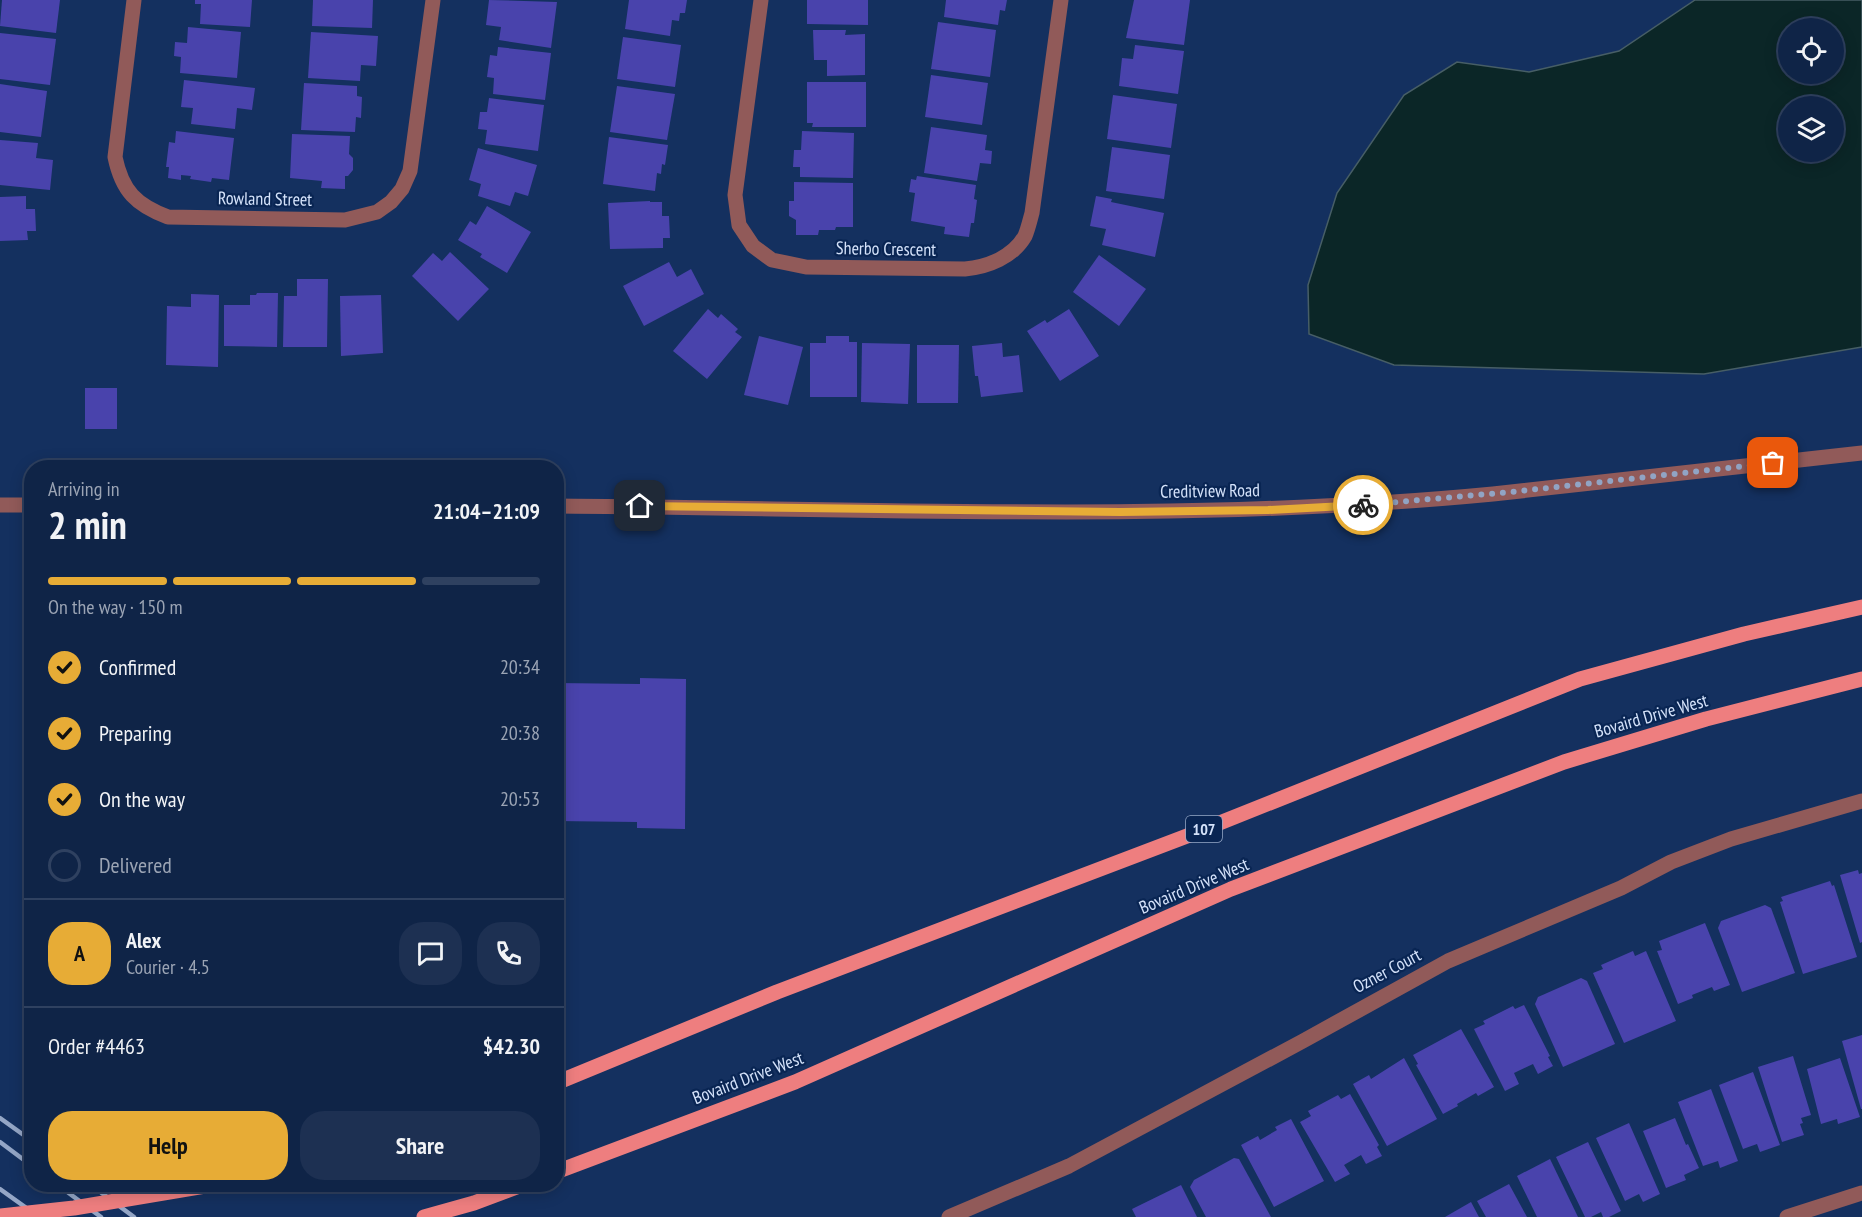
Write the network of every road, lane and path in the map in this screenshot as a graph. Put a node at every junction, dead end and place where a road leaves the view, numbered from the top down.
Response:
1 (134, 0) edge
2 (433, 0) edge
3 (761, 0) edge
4 (1061, 0) edge
5 (1862, 453) edge
6 (0, 505) edge
7 (24, 505) edge
8 (564, 506) edge
9 (1862, 607) edge
10 (1862, 679) edge
11 (1862, 801) edge
12 (564, 1080) edge
13 (564, 1169) edge
14 (169, 1192) edge
15 (503, 1192) edge
16 (1862, 1193) edge
17 (0, 1216) edge
18 (424, 1217) edge
19 (949, 1217) edge
20 (1787, 1217) edge

1 - 2 street, Rowland Street
3 - 4 street, Sherbo Crescent
5 - 8 street, Creditview Road
6 - 7 street
9 - 12 main road, 107
10 - 13 main road, Bovaird Drive West
11 - 19 street, Ozner Court
14 - 17 main road, bridge
15 - 18 main road
16 - 20 street

